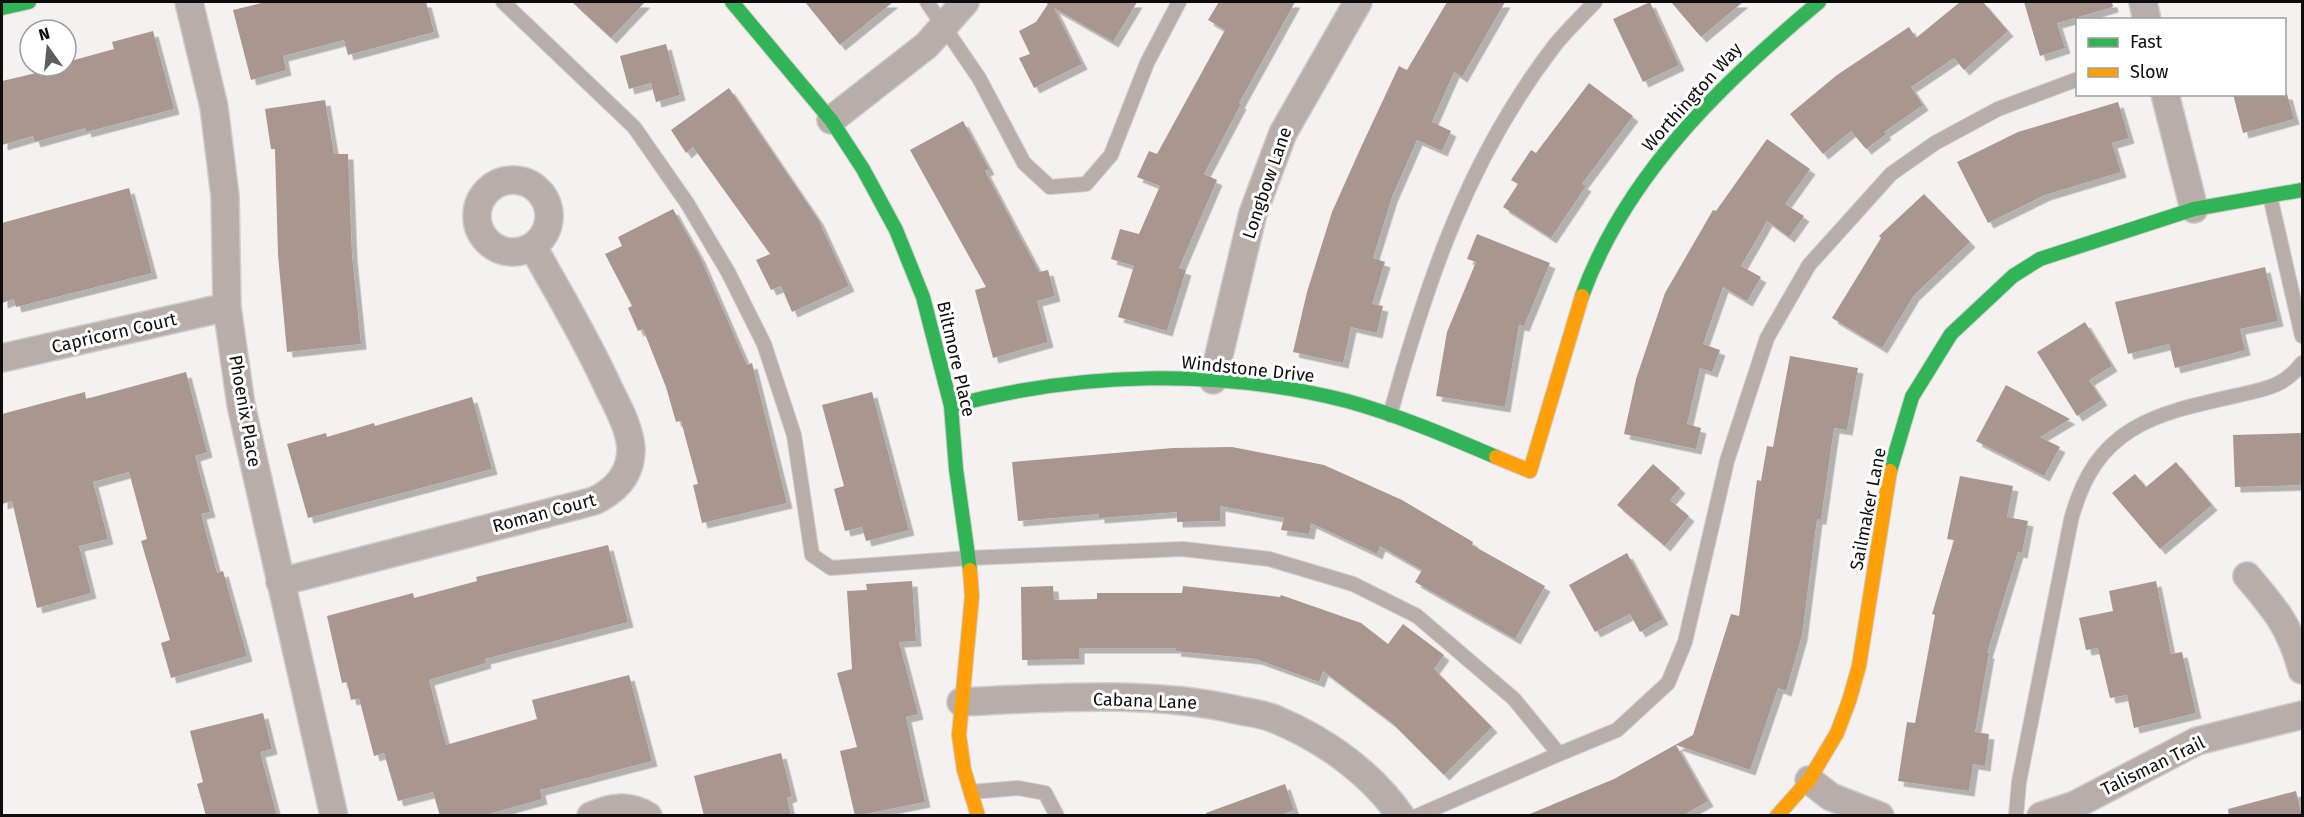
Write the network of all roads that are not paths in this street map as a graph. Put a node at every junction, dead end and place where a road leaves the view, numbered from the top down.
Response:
1 (29, 2) edge
2 (189, 2) edge
3 (503, 2) edge
4 (732, 2) edge
5 (927, 2) edge
6 (965, 2) edge
7 (1179, 2) edge
8 (1358, 2) edge
9 (1595, 2) edge
10 (1819, 2) edge
11 (2142, 2) edge
12 (2, 8) edge
13 (2146, 18) edge
14 (942, 27) junction
15 (2076, 80) edge
16 (2166, 96) edge
17 (831, 120) junction
18 (2302, 190) edge
19 (2270, 196) junction
20 (2194, 209) junction
21 (533, 247) dead end
22 (227, 308) junction
23 (2302, 336) edge
24 (2, 358) edge
25 (2302, 363) edge
26 (1213, 380) junction
27 (951, 406) junction
28 (1389, 415) junction
29 (1530, 471) joint
30 (969, 558) junction
31 (2247, 576) dead end
32 (280, 582) junction
33 (2302, 670) edge
34 (961, 702) junction
35 (2302, 715) edge
36 (1559, 754) junction
37 (1809, 780) junction
38 (971, 792) junction
39 (334, 816) edge
40 (591, 816) edge
41 (648, 816) edge
42 (978, 816) edge
43 (1057, 816) edge
44 (1401, 816) edge
45 (1417, 816) edge
46 (1777, 816) edge
47 (1880, 816) edge
48 (2016, 816) edge
49 (2041, 816) edge

1 - 12 street
2 - 22 street, Phoenix Place
3 - 30 lane
4 - 17 street, Biltmore Place
5 - 14 lane
6 - 14 street
7 - 14 lane
8 - 26 street, Longbow Lane
9 - 28 lane
10 - 29 street, Worthington Way
11 - 13 street
14 - 17 street
15 - 36 lane
16 - 20 street
17 - 27 street, Biltmore Place
18 - 19 street, Sailmaker Lane
19 - 20 street, Sailmaker Lane
19 - 23 lane
20 - 37 street, Sailmaker Lane
21 - 32 street, Roman Court
22 - 24 street, Capricorn Court
22 - 32 street, Phoenix Place
25 - 48 lane
26 - 27 street, Windstone Drive
26 - 28 street, Windstone Drive
27 - 30 street, Biltmore Place
28 - 29 street, Windstone Drive
30 - 34 street, Biltmore Place
30 - 36 lane
31 - 33 street
32 - 39 street, Phoenix Place
34 - 38 street, Biltmore Place
34 - 44 street, Cabana Lane
35 - 49 street, Talisman Trail
36 - 45 lane
37 - 46 street, Sailmaker Lane
37 - 47 street
38 - 42 street, Biltmore Place
38 - 43 lane
40 - 41 street

